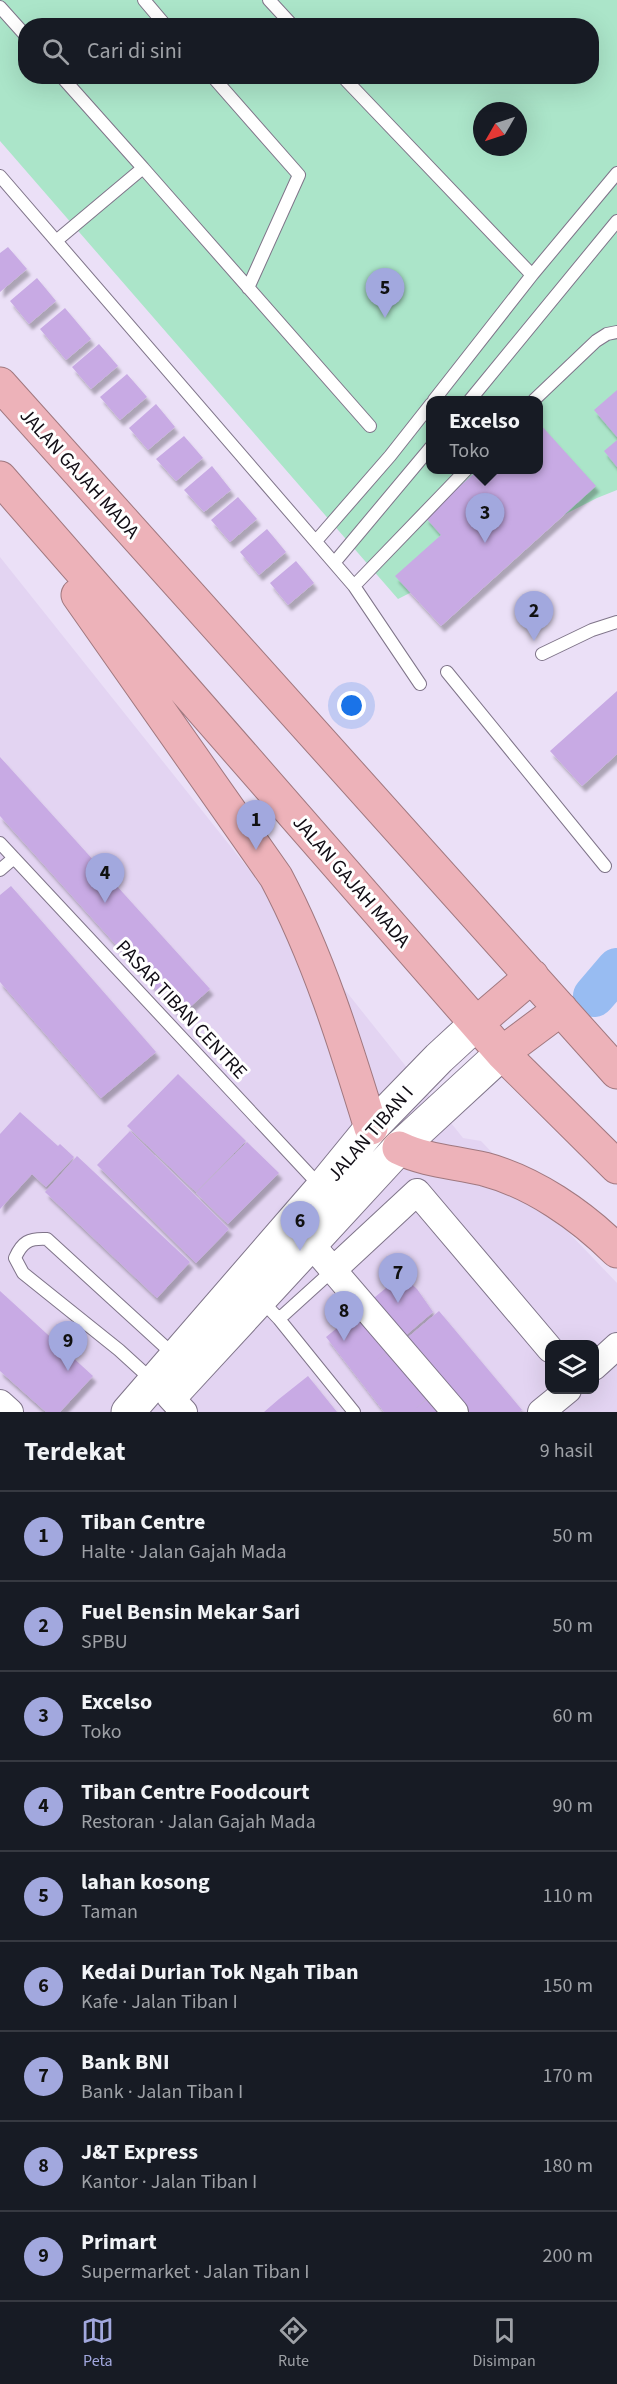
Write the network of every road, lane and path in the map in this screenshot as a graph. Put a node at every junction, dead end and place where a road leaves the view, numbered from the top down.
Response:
1 (144, 0) edge
2 (269, 0) edge
3 (0, 7) edge
4 (159, 18) edge
5 (286, 18) edge
6 (18, 27) edge
7 (68, 84) edge
8 (219, 84) edge
9 (350, 84) edge
10 (143, 168) junction
11 (617, 173) edge
12 (0, 176) edge
13 (617, 221) edge
14 (56, 241) junction
15 (532, 275) junction
16 (248, 288) junction
17 (617, 332) edge
18 (0, 384) edge
19 (437, 396) edge
20 (473, 396) edge
21 (538, 396) edge
22 (426, 410) edge
23 (370, 426) dead end
24 (426, 453) edge
25 (462, 474) edge
26 (0, 478) edge
27 (0, 485) edge
28 (316, 541) junction
29 (334, 563) junction
30 (354, 586) junction
31 (617, 622) edge
32 (542, 654) dead end
33 (447, 672) dead end
34 (420, 684) dead end
35 (0, 843) edge
36 (14, 858) junction
37 (605, 866) dead end
38 (0, 870) edge
39 (531, 976) junction
40 (561, 1009) junction
41 (477, 1023) junction
42 (502, 1053) junction
43 (617, 1072) edge
44 (371, 1128) junction
45 (399, 1149) junction
46 (617, 1167) edge
47 (322, 1188) junction
48 (311, 1244) junction
49 (617, 1251) edge
50 (333, 1270) junction
51 (269, 1309) junction
52 (545, 1344) edge
53 (617, 1346) edge
54 (176, 1357) junction
55 (599, 1362) edge
56 (562, 1394) edge
57 (166, 1401) edge
58 (0, 1403) edge
59 (10, 1412) edge
60 (128, 1412) edge
61 (354, 1412) edge
62 (455, 1412) edge
63 (541, 1412) edge

1 - 4 lane
2 - 5 lane
3 - 6 lane
7 - 10 lane
8 - 16 lane
9 - 15 lane
10 - 14 lane
10 - 16 lane
11 - 15 lane
12 - 14 lane
13 - 20 lane
14 - 28 lane
15 - 19 lane
16 - 23 lane
17 - 21 lane
18 - 39 highway, JALAN GAJAH MADA
22 - 28 lane
24 - 29 lane
25 - 30 lane
26 - 41 highway, JALAN GAJAH MADA
27 - 44 highway
28 - 29 lane
29 - 30 lane
30 - 34 lane
31 - 32 lane
33 - 37 lane
35 - 36 lane, PASAR TIBAN CENTRE
36 - 38 lane
36 - 47 lane, PASAR TIBAN CENTRE
39 - 40 highway, JALAN GAJAH MADA
39 - 41 highway
40 - 42 highway
40 - 43 highway, JALAN GAJAH MADA
41 - 42 highway, JALAN GAJAH MADA
41 - 44 street, JALAN TIBAN I
42 - 45 street, JALAN TIBAN I
42 - 46 highway, JALAN GAJAH MADA
44 - 47 street, JALAN TIBAN I
45 - 48 street, JALAN TIBAN I
45 - 49 highway
47 - 54 street, JALAN TIBAN I
48 - 50 street
48 - 51 street, JALAN TIBAN I
50 - 51 lane
50 - 52 street
50 - 62 street
51 - 57 street, JALAN TIBAN I
51 - 61 lane
53 - 55 street
54 - 57 street, JALAN TIBAN I
54 - 57 lane
56 - 63 street
57 - 60 street, JALAN TIBAN I
58 - 59 street

